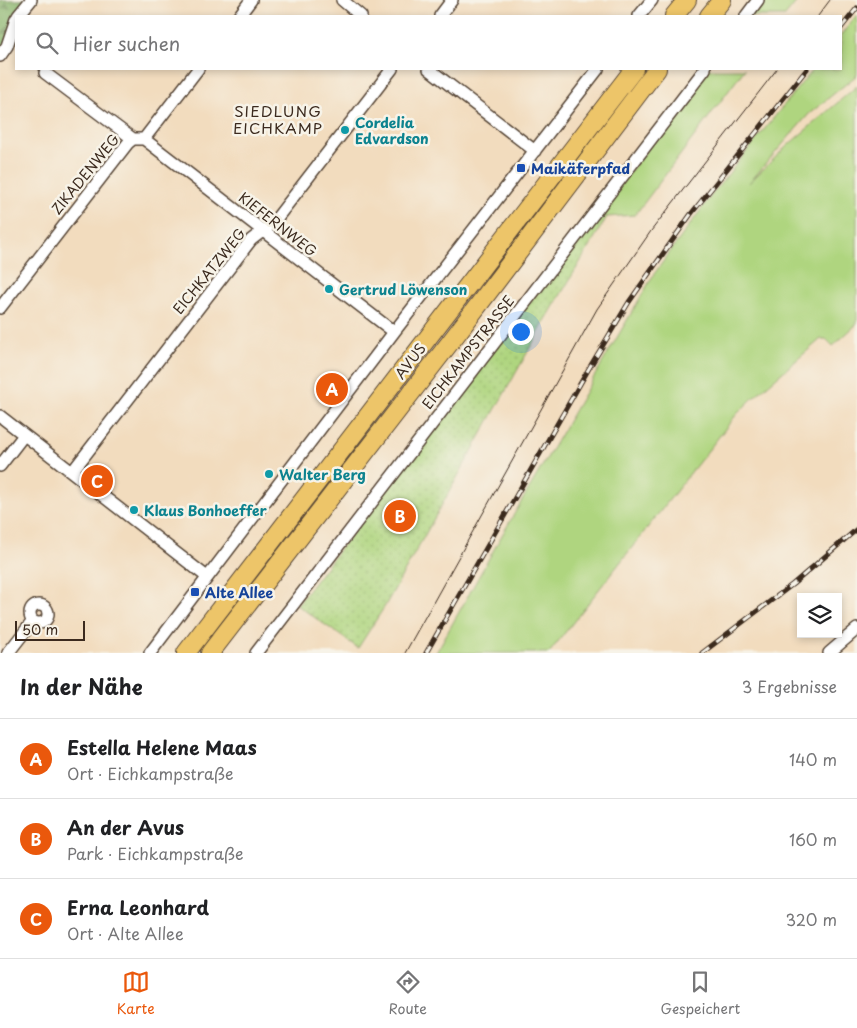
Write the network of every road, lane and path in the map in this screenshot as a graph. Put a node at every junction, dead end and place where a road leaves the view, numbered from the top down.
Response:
1 (31, 0) edge
2 (252, 0) edge
3 (452, 0) edge
4 (652, 0) edge
5 (687, 0) edge
6 (709, 0) edge
7 (722, 0) edge
8 (758, 0) edge
9 (349, 2) edge
10 (19, 15) edge
11 (240, 15) edge
12 (361, 15) edge
13 (441, 15) edge
14 (640, 15) edge
15 (675, 15) edge
16 (698, 15) edge
17 (710, 15) edge
18 (747, 15) edge
19 (15, 24) edge
20 (0, 56) edge
21 (197, 70) edge
22 (391, 70) edge
23 (430, 70) edge
24 (597, 70) edge
25 (633, 70) edge
26 (656, 70) edge
27 (665, 70) edge
28 (704, 70) edge
29 (45, 73) dead end
30 (138, 139) junction
31 (535, 151) junction
32 (262, 231) junction
33 (0, 308) edge
34 (394, 332) junction
35 (452, 340) junction
36 (0, 416) edge
37 (24, 435) junction
38 (0, 466) edge
39 (72, 472) junction
40 (207, 576) junction
41 (33, 621) dead end
42 (857, 629) edge
43 (8, 653) edge
44 (150, 653) edge
45 (186, 653) edge
46 (210, 653) edge
47 (256, 653) edge
48 (828, 653) edge

1 - 10 street
2 - 11 street
3 - 13 street
4 - 14 street
5 - 15 highway
6 - 16 highway
7 - 17 highway
8 - 18 street
9 - 12 street
19 - 20 street
21 - 30 street, ZIKADENWEG
22 - 32 street, EICHKATZWEG
23 - 31 street
24 - 31 street
25 - 45 highway, AVUS
26 - 35 highway, AVUS
27 - 35 highway
28 - 47 street, EICHKAMPSTRASSE
29 - 30 street, KIEFERNWEG
30 - 32 street, KIEFERNWEG
30 - 33 street, ZIKADENWEG
31 - 34 street
32 - 34 street, KIEFERNWEG
32 - 39 street, EICHKATZWEG
34 - 40 street
35 - 46 highway, AVUS
36 - 37 street
37 - 38 street
37 - 39 street
39 - 40 street
40 - 44 street
41 - 43 street
42 - 48 street

